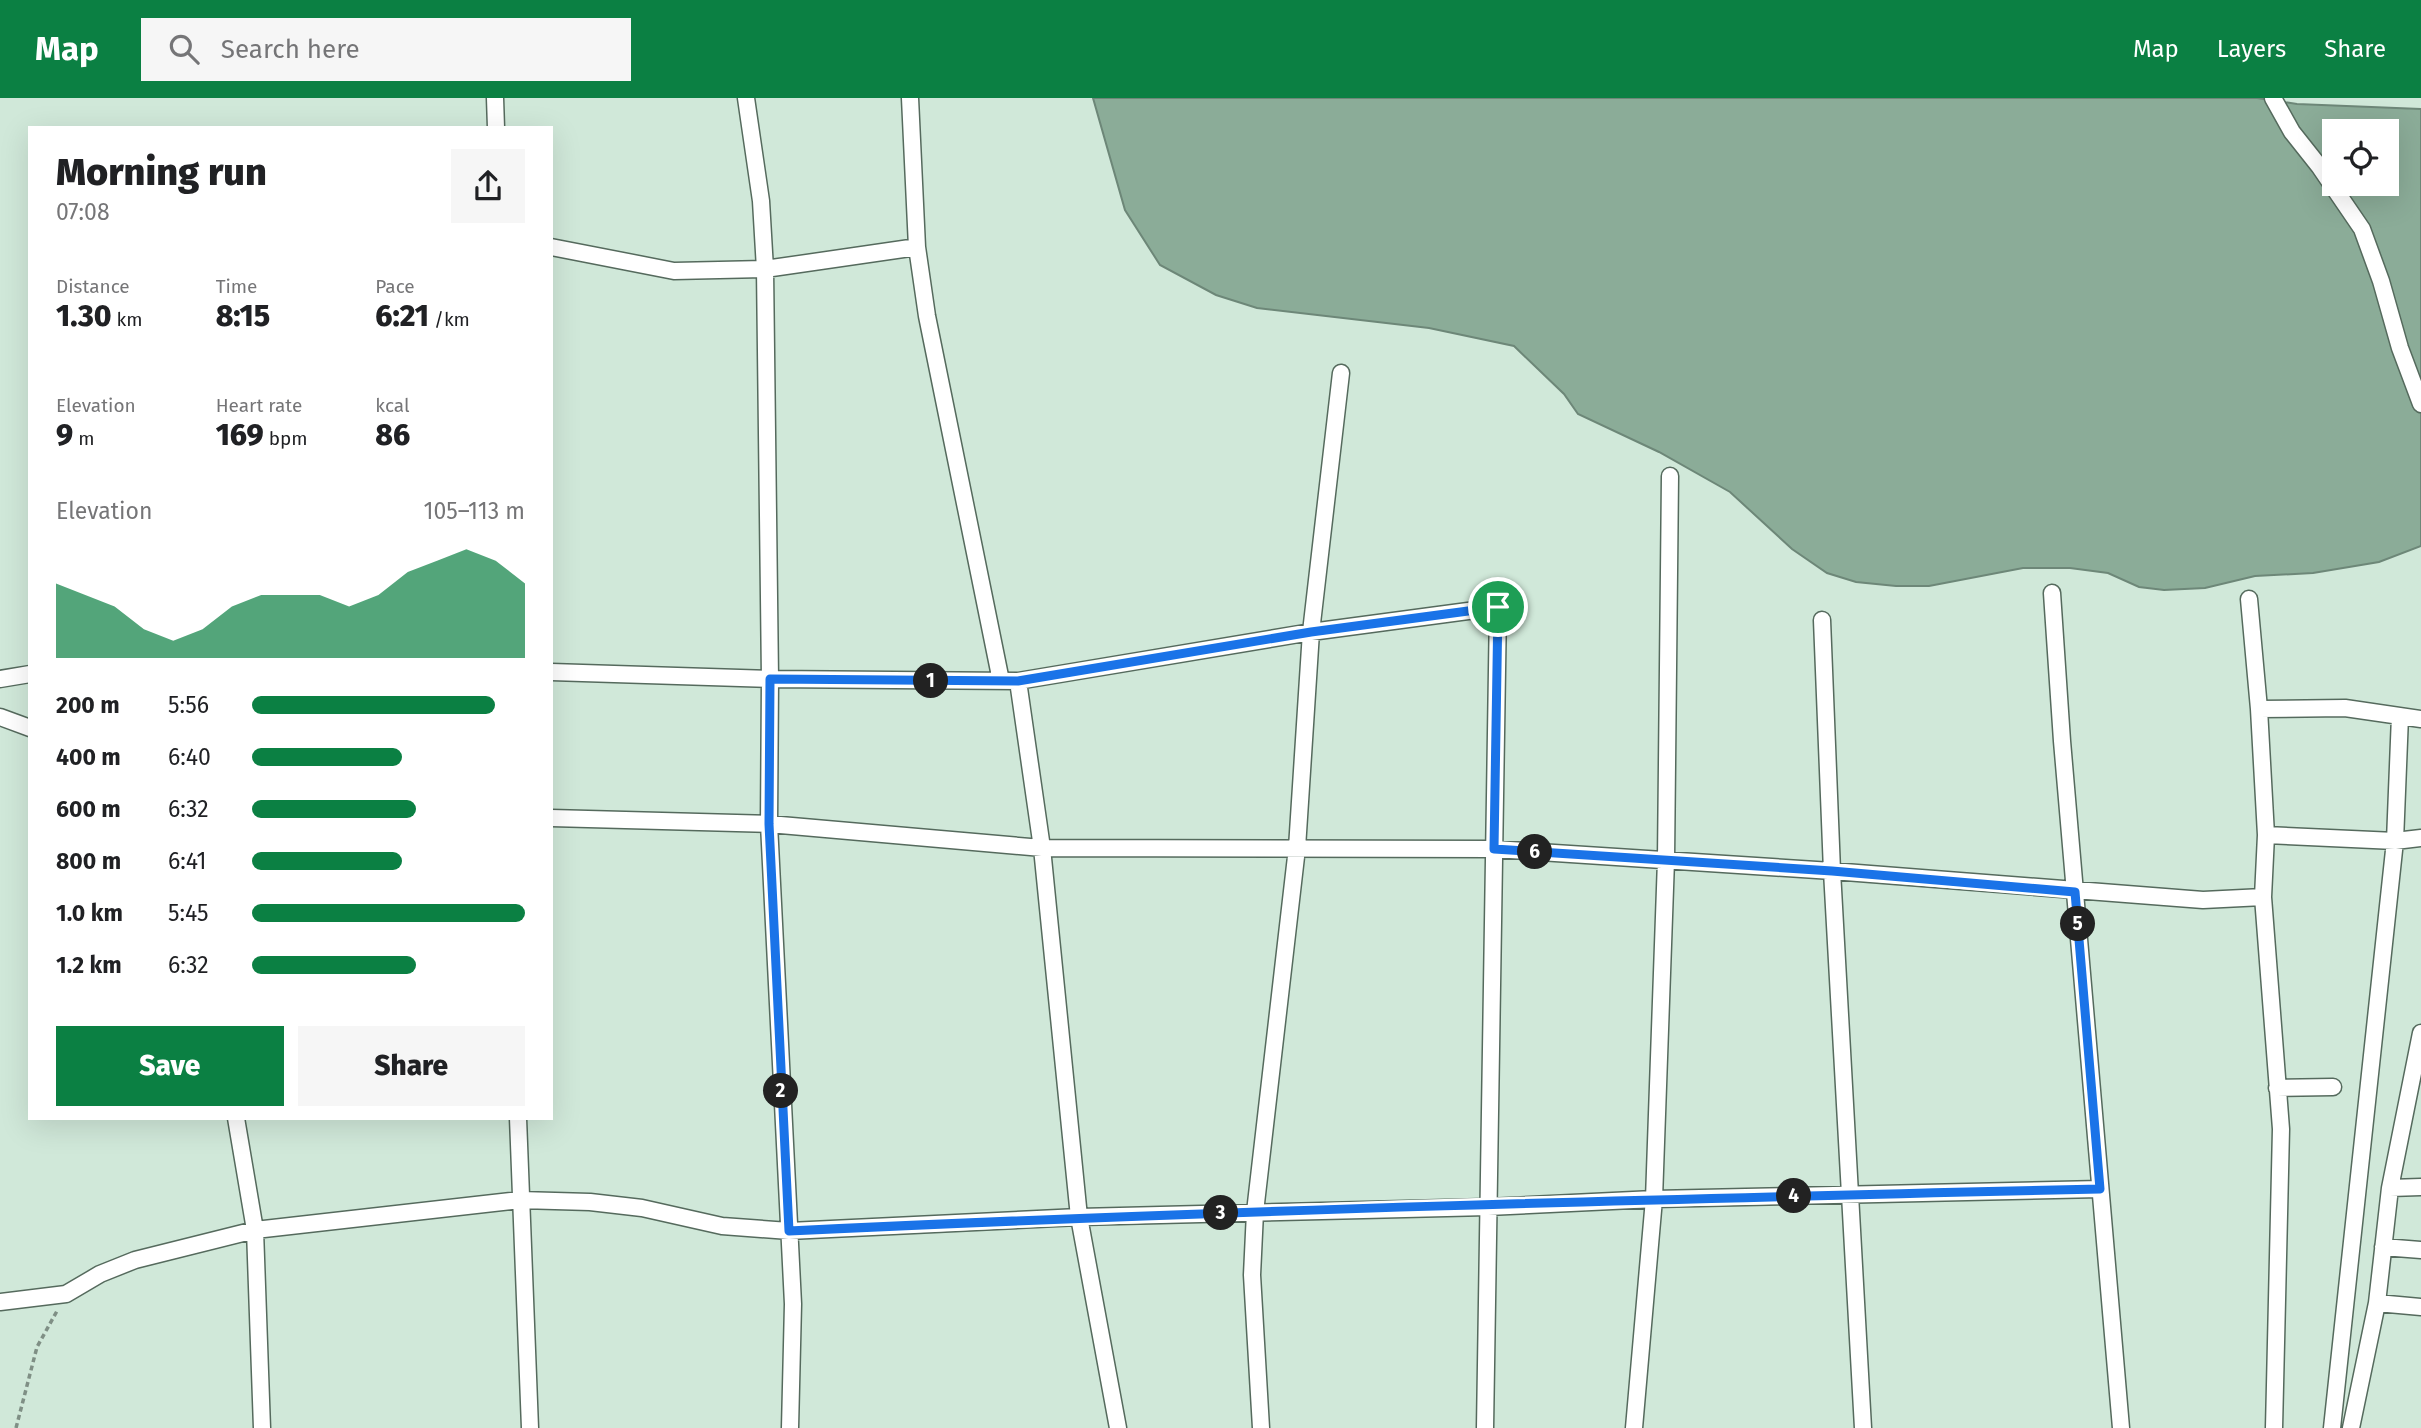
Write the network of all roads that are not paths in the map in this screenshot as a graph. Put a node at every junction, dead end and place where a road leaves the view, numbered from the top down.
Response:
1 (495, 98) edge
2 (746, 98) edge
3 (910, 98) edge
4 (2273, 98) edge
5 (496, 126) edge
6 (553, 247) edge
7 (917, 247) junction
8 (765, 269) junction
9 (1341, 373) dead end
10 (2421, 404) edge
11 (1670, 476) dead end
12 (2052, 593) dead end
13 (2249, 598) dead end
14 (1822, 621) dead end
15 (1311, 632) junction
16 (553, 672) edge
17 (28, 674) edge
18 (0, 679) edge
19 (770, 679) junction
20 (1001, 681) junction
21 (1018, 681) junction
22 (2259, 709) junction
23 (2400, 716) junction
24 (0, 717) edge
25 (2421, 719) edge
26 (28, 727) edge
27 (553, 818) edge
28 (769, 824) junction
29 (2266, 835) junction
30 (2421, 838) edge
31 (2396, 841) junction
32 (1042, 848) junction
33 (1297, 848) junction
34 (1494, 849) junction
35 (1666, 860) junction
36 (1832, 871) junction
37 (2075, 892) junction
38 (2263, 897) junction
39 (2421, 1033) edge
40 (2417, 1071) edge
41 (2333, 1087) dead end
42 (2277, 1088) junction
43 (236, 1120) edge
44 (517, 1120) edge
45 (2421, 1187) edge
46 (2390, 1188) junction
47 (2100, 1189) junction
48 (1850, 1195) junction
49 (1654, 1199) junction
50 (520, 1200) junction
51 (1488, 1206) junction
52 (1255, 1212) junction
53 (1079, 1217) junction
54 (255, 1230) junction
55 (789, 1231) junction
56 (2384, 1247) junction
57 (2421, 1250) edge
58 (0, 1302) edge
59 (2377, 1303) junction
60 (2421, 1307) edge
61 (262, 1428) edge
62 (530, 1428) edge
63 (790, 1428) edge
64 (1118, 1428) edge
65 (1261, 1428) edge
66 (1485, 1428) edge
67 (1634, 1428) edge
68 (1863, 1428) edge
69 (2121, 1428) edge
70 (2274, 1428) edge
71 (2332, 1428) edge
72 (2351, 1428) edge

1 - 5 street
2 - 8 street
3 - 7 street
4 - 10 street
6 - 8 street
7 - 8 street
7 - 20 street
8 - 19 street
9 - 15 street
11 - 35 street
12 - 37 street
13 - 22 street
14 - 36 street
15 - 21 street
15 - 33 street
15 - 34 street
16 - 19 street
17 - 18 street
19 - 20 street
19 - 28 street
20 - 21 street
21 - 32 street
22 - 23 street
22 - 29 street
23 - 25 street
23 - 31 street
24 - 26 street
27 - 28 street
28 - 32 street
28 - 55 street
29 - 31 street
29 - 38 street
30 - 31 street
31 - 71 street
32 - 33 street
32 - 53 street
33 - 34 street
33 - 52 street
34 - 35 street
34 - 51 street
35 - 36 street
35 - 49 street
36 - 37 street
36 - 48 street
37 - 38 street
37 - 47 street
38 - 42 street
39 - 40 street
40 - 46 street
41 - 42 street
42 - 70 street
43 - 54 street
44 - 50 street
45 - 46 street
46 - 56 street
47 - 48 street
47 - 69 street
48 - 49 street
48 - 68 street
49 - 51 street
49 - 67 street
50 - 54 street
50 - 55 street
50 - 62 street
51 - 52 street
51 - 66 street
52 - 53 street
52 - 65 street
53 - 55 street
53 - 64 street
54 - 58 street
54 - 61 street
55 - 63 street
56 - 57 street
56 - 59 street
59 - 60 street
59 - 72 street

